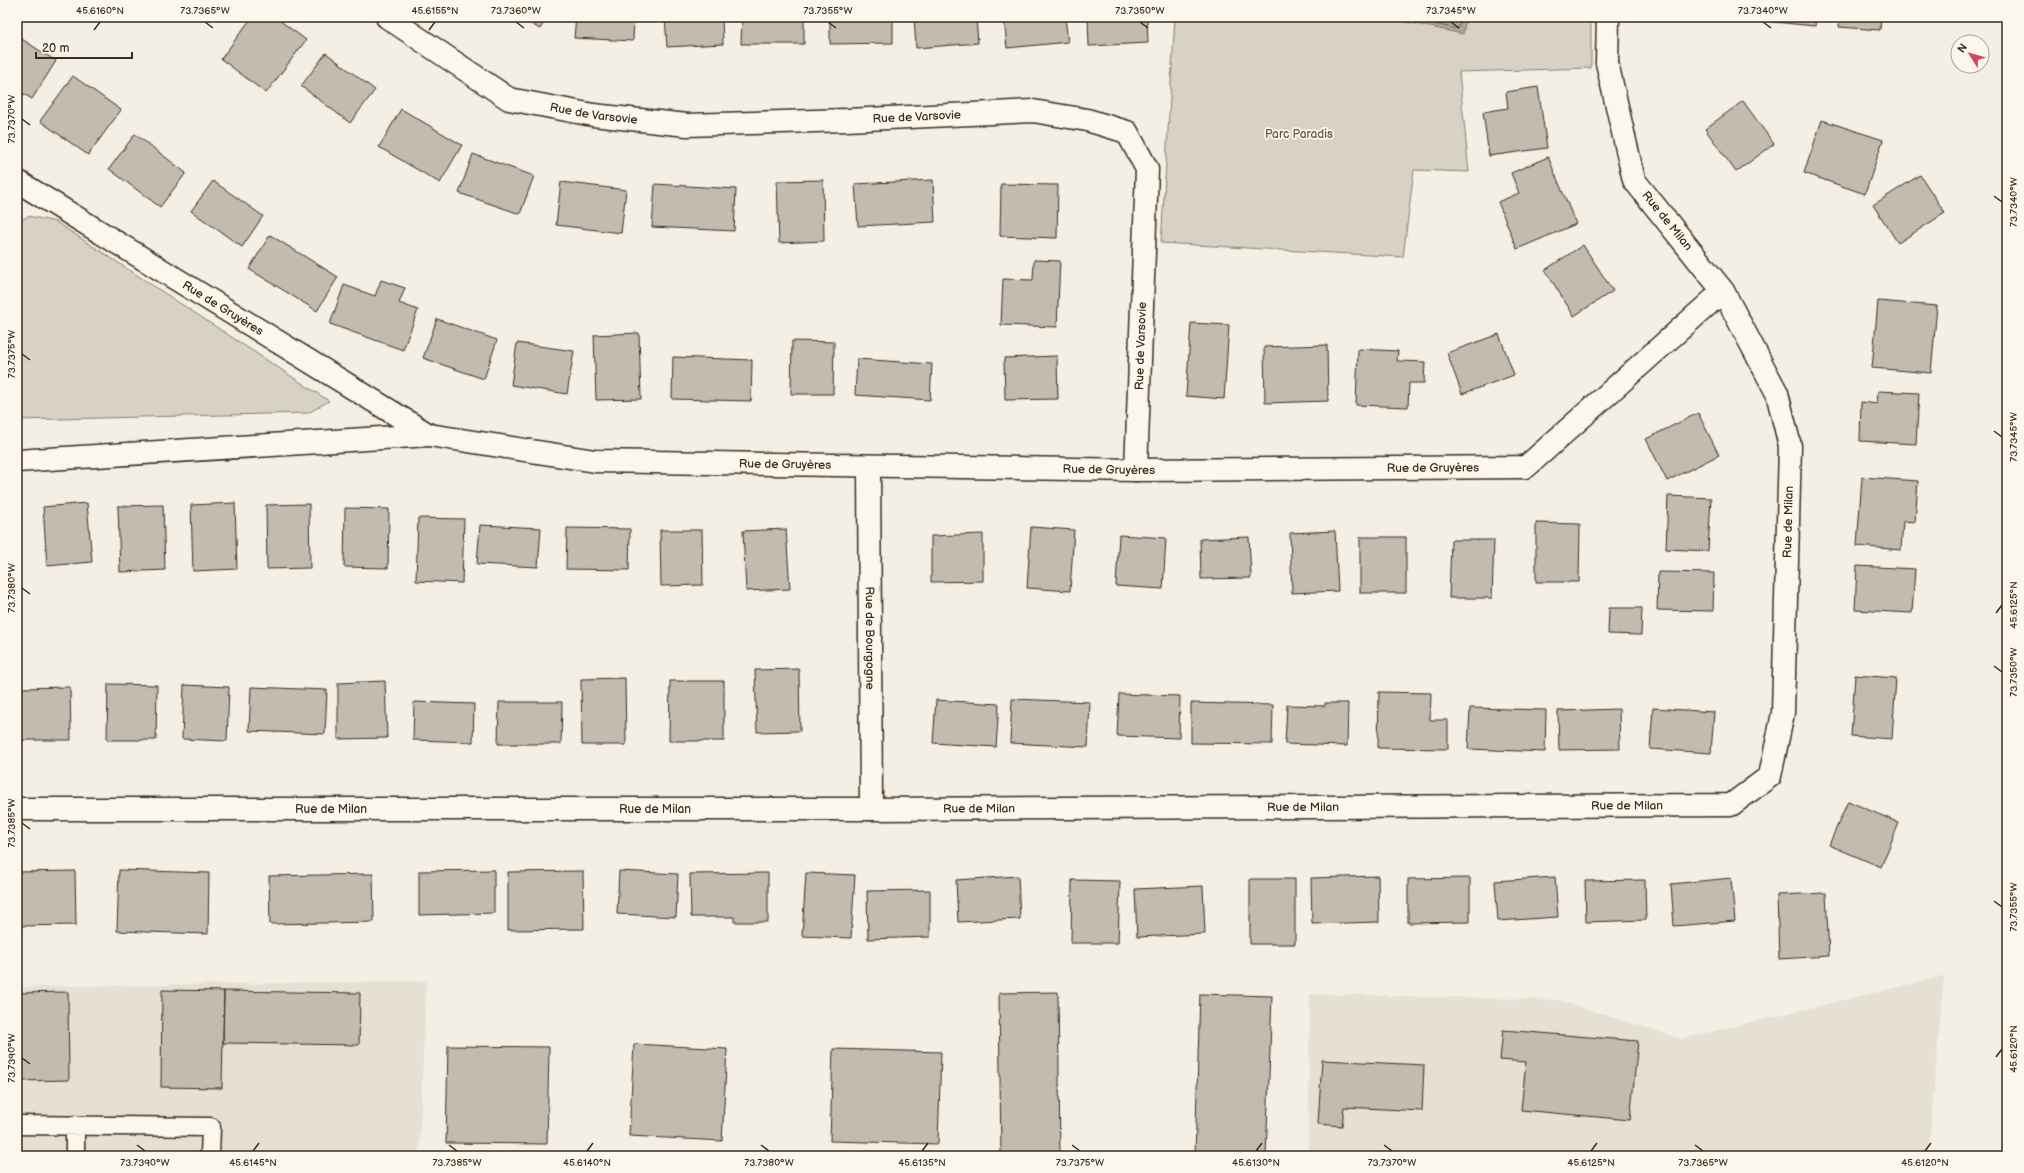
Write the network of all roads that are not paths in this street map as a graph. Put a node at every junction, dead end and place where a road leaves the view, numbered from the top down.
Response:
1 (387, 17) edge
2 (1608, 17) edge
3 (17, 181) edge
4 (1723, 291) junction
5 (429, 435) junction
6 (17, 461) edge
7 (869, 467) junction
8 (1136, 470) junction
9 (17, 809) edge
10 (871, 809) junction
11 (17, 1125) edge
12 (75, 1125) junction
13 (75, 1156) edge
14 (210, 1156) edge

1 - 8 street, Rue de Varsovie
2 - 4 street, Rue de Milan
3 - 5 street, Rue de Gruyères
4 - 8 street, Rue de Gruyères
4 - 10 street, Rue de Milan
5 - 6 street, Rue de Gruyères
5 - 7 street, Rue de Gruyères
7 - 8 street, Rue de Gruyères
7 - 10 street, Rue de Bourgogne
9 - 10 street, Rue de Milan
11 - 12 lane
12 - 13 lane
12 - 14 lane

